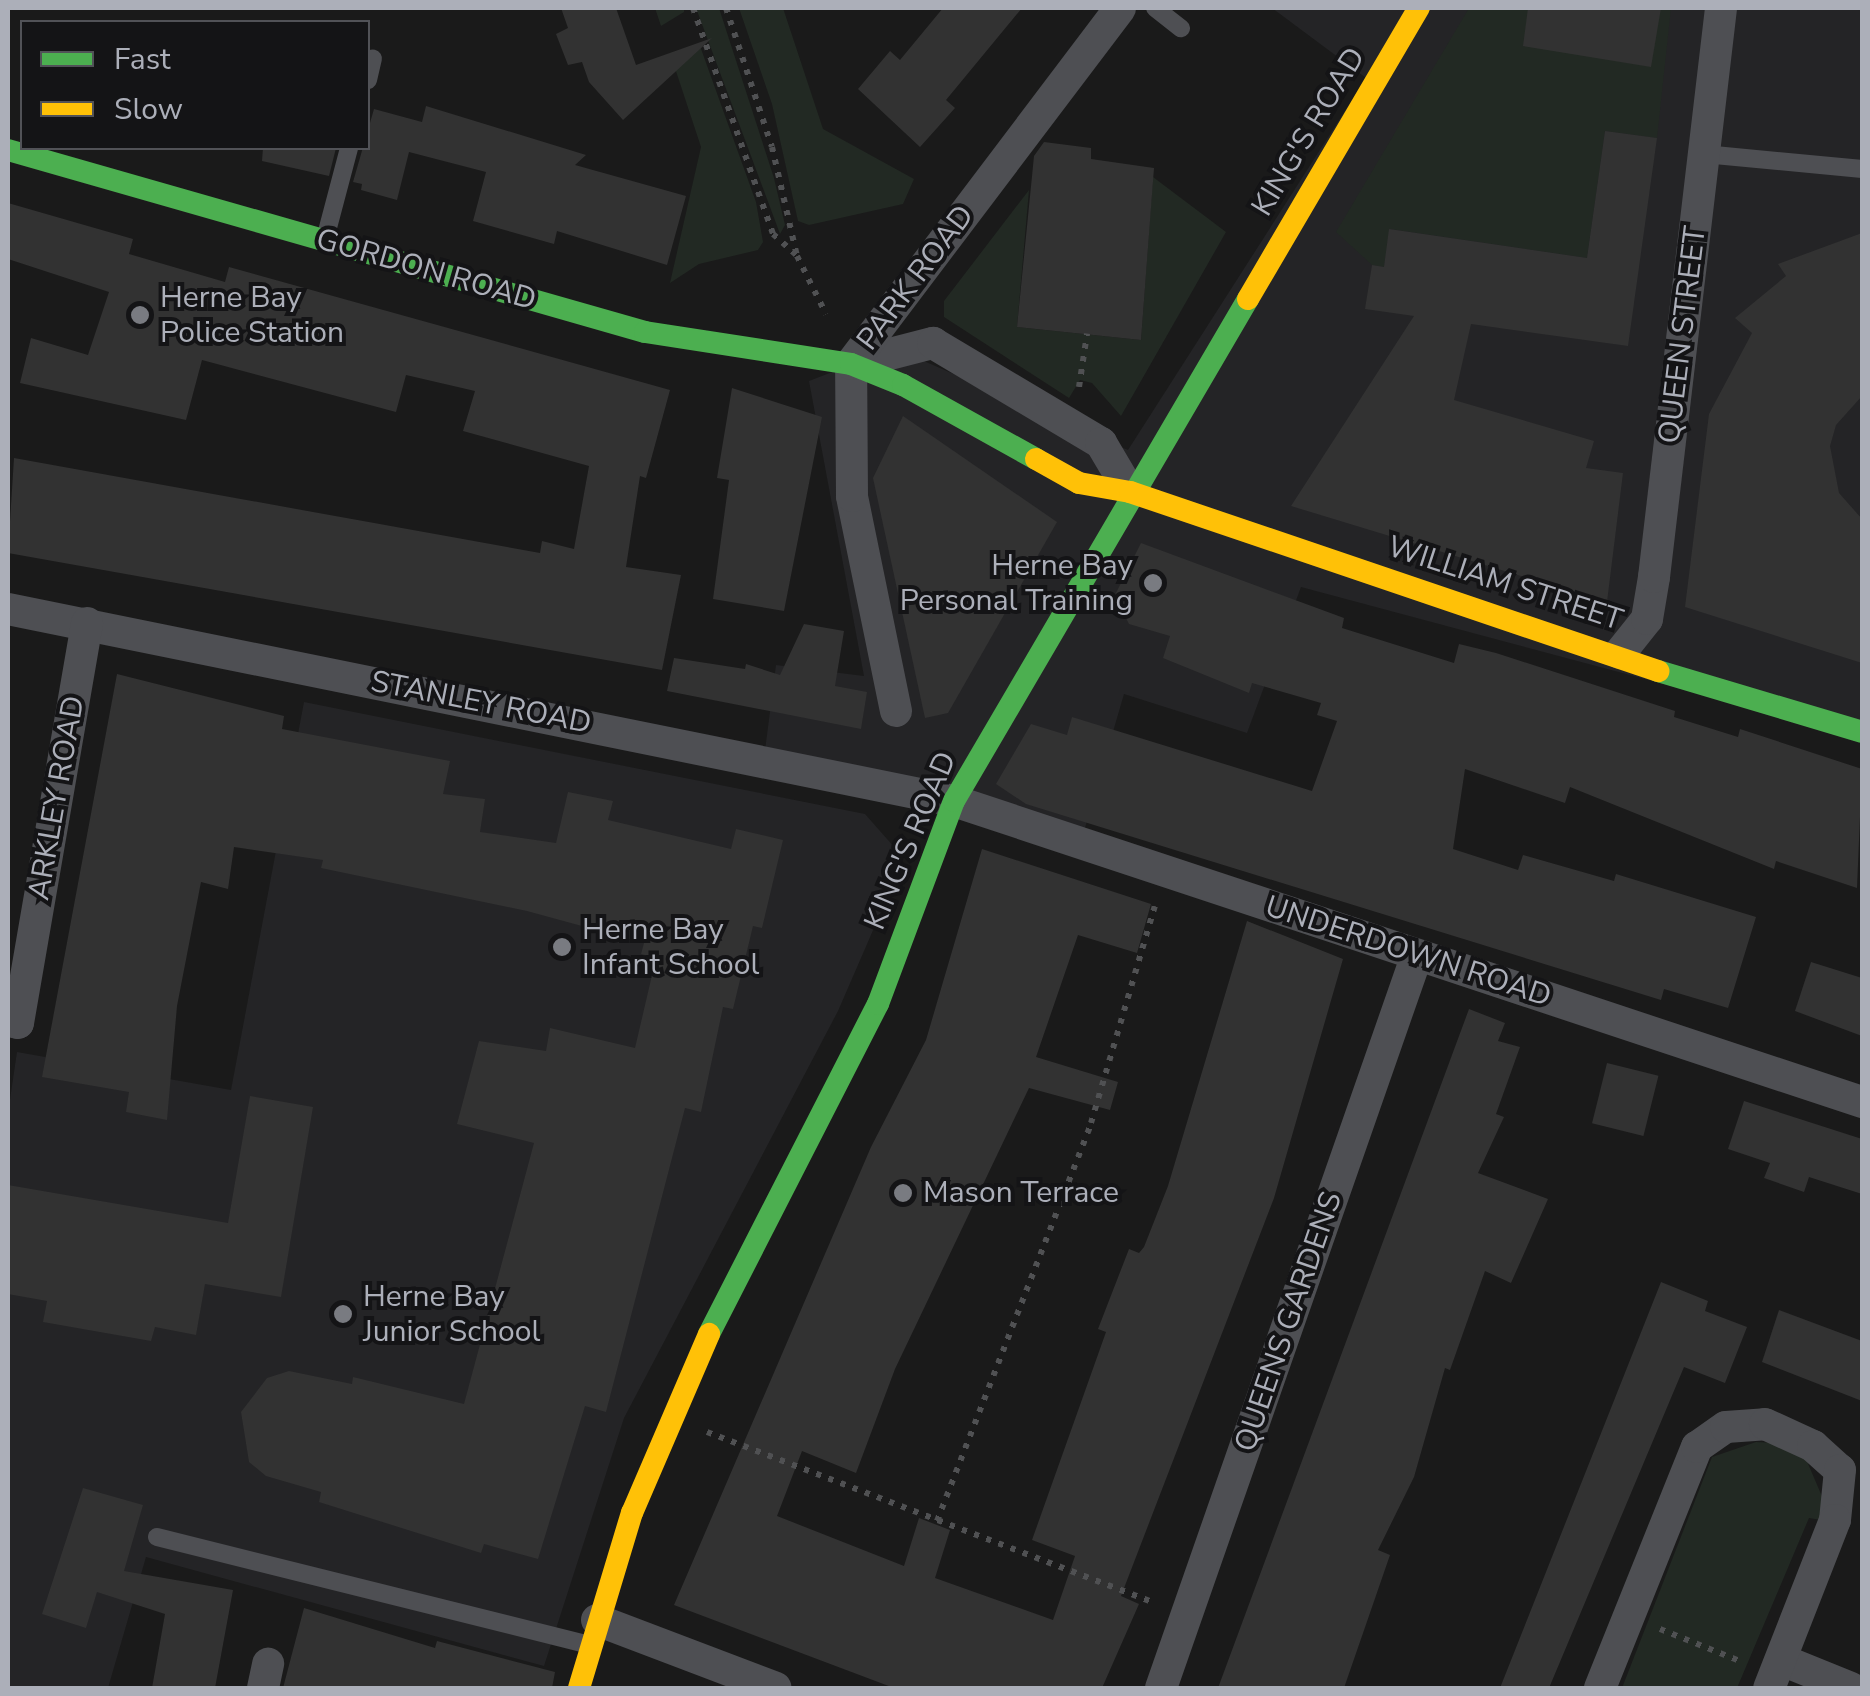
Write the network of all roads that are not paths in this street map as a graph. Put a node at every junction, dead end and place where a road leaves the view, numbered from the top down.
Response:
1 (1120, 8) edge
2 (1156, 8) edge
3 (1419, 8) edge
4 (1721, 8) edge
5 (1181, 28) dead end
6 (373, 59) dead end
7 (370, 72) edge
8 (8, 150) edge
9 (349, 150) edge
10 (1704, 154) junction
11 (1862, 169) edge
12 (324, 241) junction
13 (851, 364) junction
14 (1130, 492) junction
15 (8, 609) edge
16 (87, 623) junction
17 (1620, 653) junction
18 (896, 710) dead end
19 (1862, 732) edge
20 (954, 801) junction
21 (1417, 955) junction
22 (8, 1021) edge
23 (1862, 1102) edge
24 (157, 1536) dead end
25 (594, 1633) junction
26 (1776, 1675) edge
27 (579, 1688) edge
28 (776, 1688) edge
29 (1161, 1688) edge
30 (1600, 1688) edge
31 (1851, 1688) edge

1 - 13 street, PARK ROAD
2 - 5 lane
3 - 14 street, KING'S ROAD
4 - 10 street, QUEEN STREET
6 - 7 lane
8 - 12 street, GORDON ROAD
9 - 12 lane
10 - 11 lane
10 - 17 street, QUEEN STREET
12 - 13 street, GORDON ROAD
13 - 14 street, GORDON ROAD
13 - 14 street, GORDON ROAD
13 - 18 street, PARK ROAD
14 - 17 street, WILLIAM STREET
14 - 20 street, KING'S ROAD
15 - 16 street, STANLEY ROAD
16 - 20 street, STANLEY ROAD
16 - 22 street, ARKLEY ROAD
17 - 19 street, WILLIAM STREET
20 - 21 street, UNDERDOWN ROAD
20 - 25 street, KING'S ROAD
21 - 23 street, UNDERDOWN ROAD
21 - 29 street, QUEENS GARDENS
24 - 25 lane
25 - 27 street, KING'S ROAD
25 - 28 street
26 - 30 street
26 - 31 street

